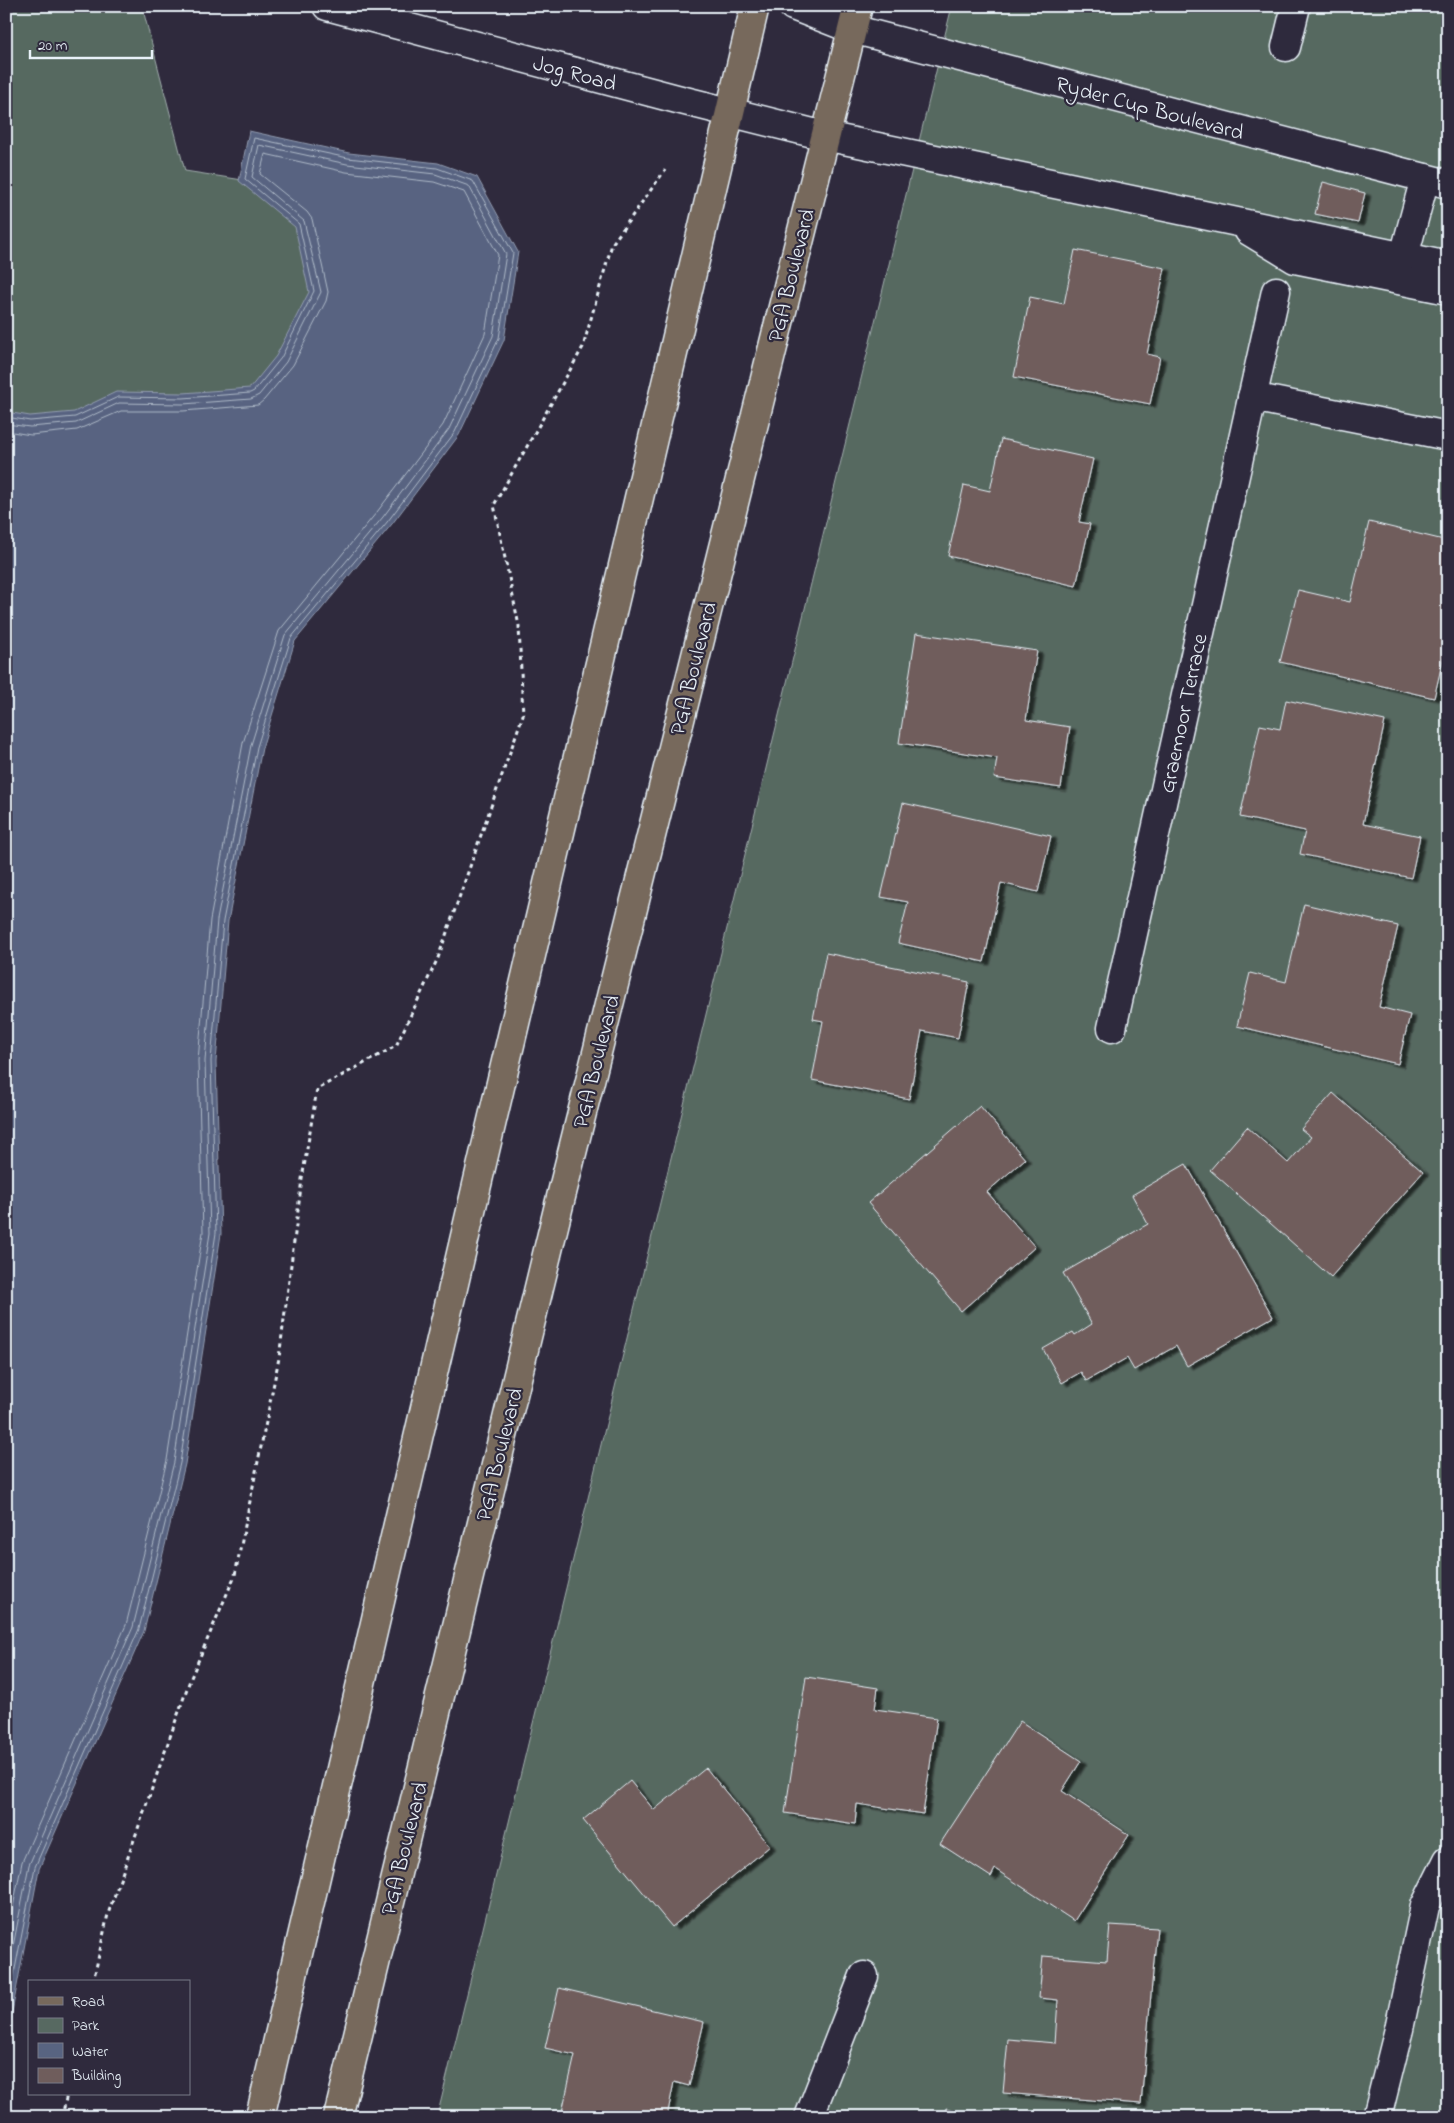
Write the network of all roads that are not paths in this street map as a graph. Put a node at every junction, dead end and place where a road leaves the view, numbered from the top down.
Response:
1 (326, 6) edge
2 (755, 6) edge
3 (793, 6) edge
4 (1296, 6) edge
5 (855, 18) edge
6 (1286, 47) dead end
7 (730, 113) junction
8 (825, 136) junction
9 (1436, 181) edge
10 (1230, 220) junction
11 (1404, 256) junction
12 (1448, 266) edge
13 (1448, 290) edge
14 (1276, 291) dead end
15 (1252, 397) junction
16 (1448, 436) edge
17 (1112, 1028) dead end
18 (1448, 1860) edge
19 (864, 1976) dead end
20 (260, 2117) edge
21 (338, 2117) edge
22 (809, 2117) edge
23 (1377, 2117) edge

1 - 7 street, Jog Road
2 - 7 main road
3 - 5 street
4 - 6 street
5 - 8 main road, PGA Boulevard
5 - 9 street, Ryder Cup Boulevard
7 - 8 street, Jog Road
7 - 20 main road
8 - 10 street
8 - 21 main road, PGA Boulevard
9 - 11 street
10 - 11 street
10 - 13 street
11 - 12 street
14 - 15 street, Graemoor Terrace
15 - 16 street
15 - 17 street, Graemoor Terrace
18 - 23 street
19 - 22 street

